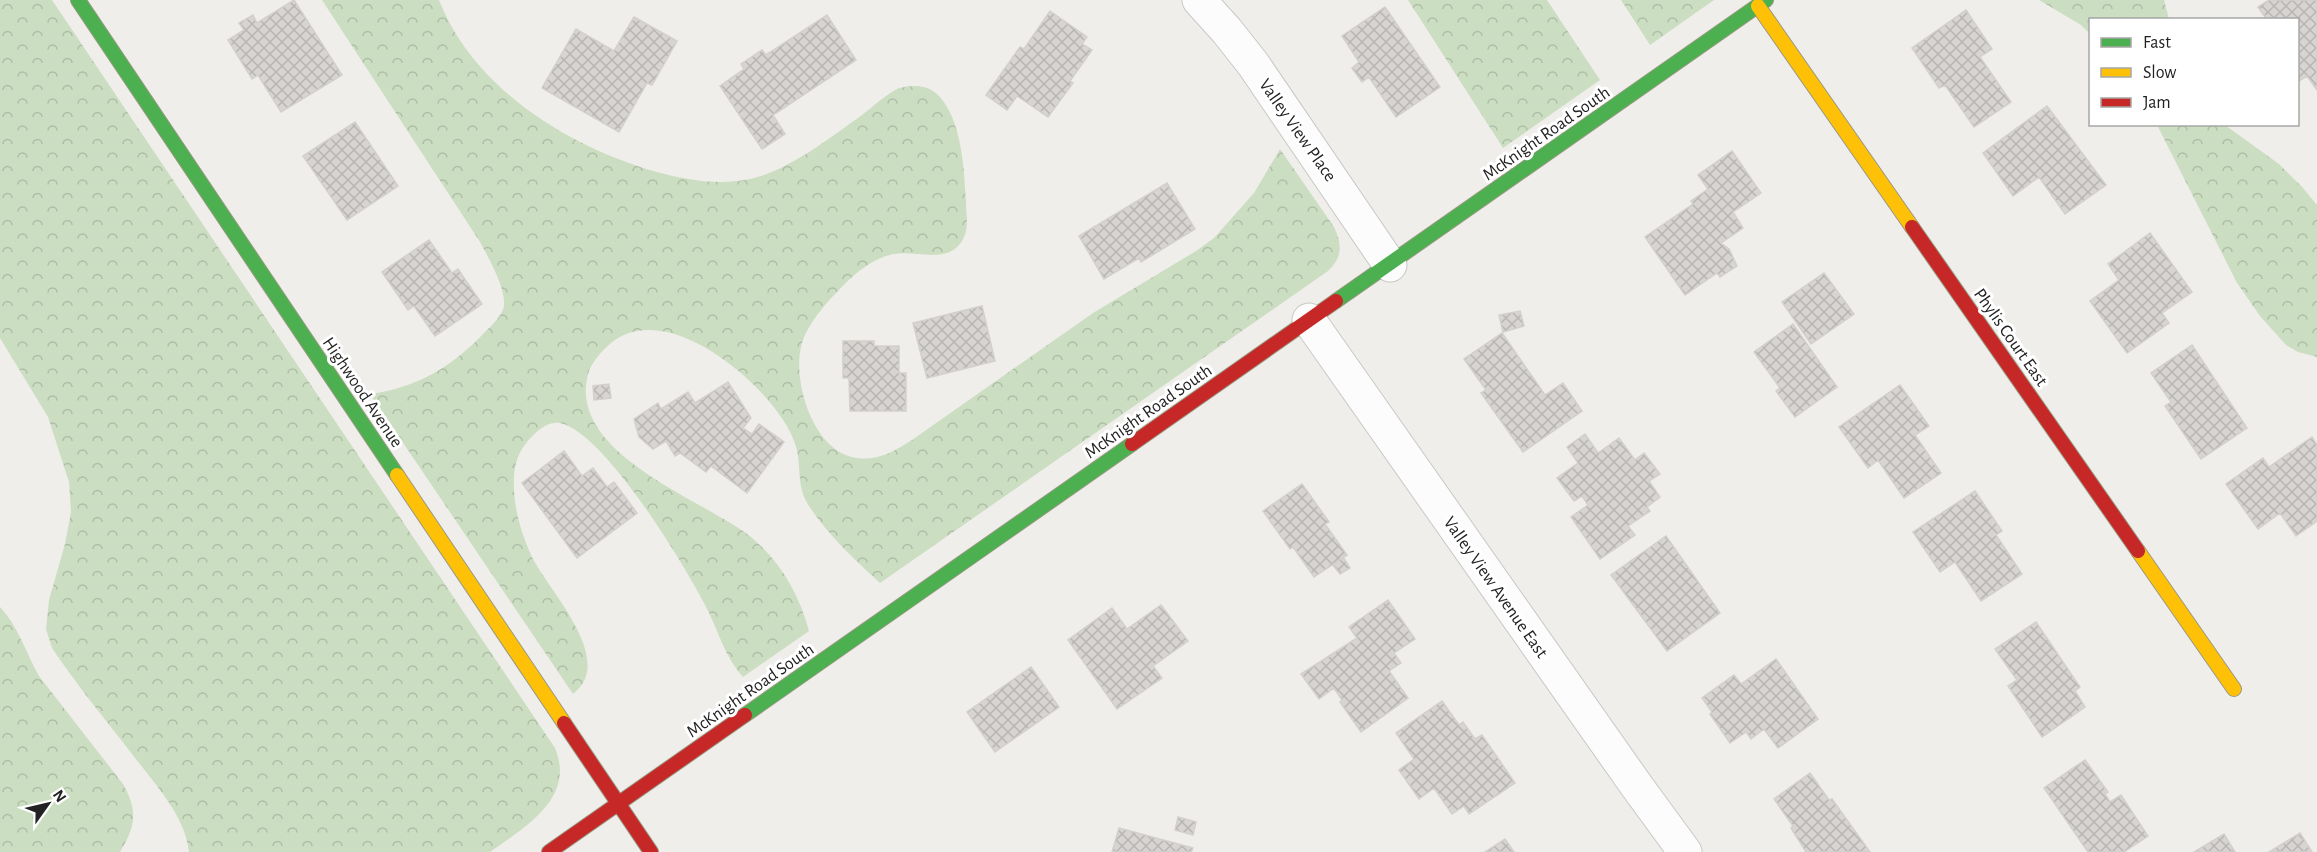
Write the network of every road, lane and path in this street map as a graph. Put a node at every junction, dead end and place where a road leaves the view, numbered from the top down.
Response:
1 (78, 0) edge
2 (1199, 0) edge
3 (1762, 3) edge
4 (1390, 265) junction
5 (1309, 321) junction
6 (2234, 689) dead end
7 (618, 804) junction
8 (549, 852) edge
9 (651, 852) edge
10 (1686, 852) edge

1 - 7 street, Highwood Avenue
2 - 4 street, Valley View Place
3 - 4 street, McKnight Road South
3 - 6 street, Phylis Court East
4 - 5 street, McKnight Road South
5 - 7 street, McKnight Road South
5 - 10 street, Valley View Avenue East
7 - 8 street, McKnight Road South
7 - 9 street, Highwood Avenue

